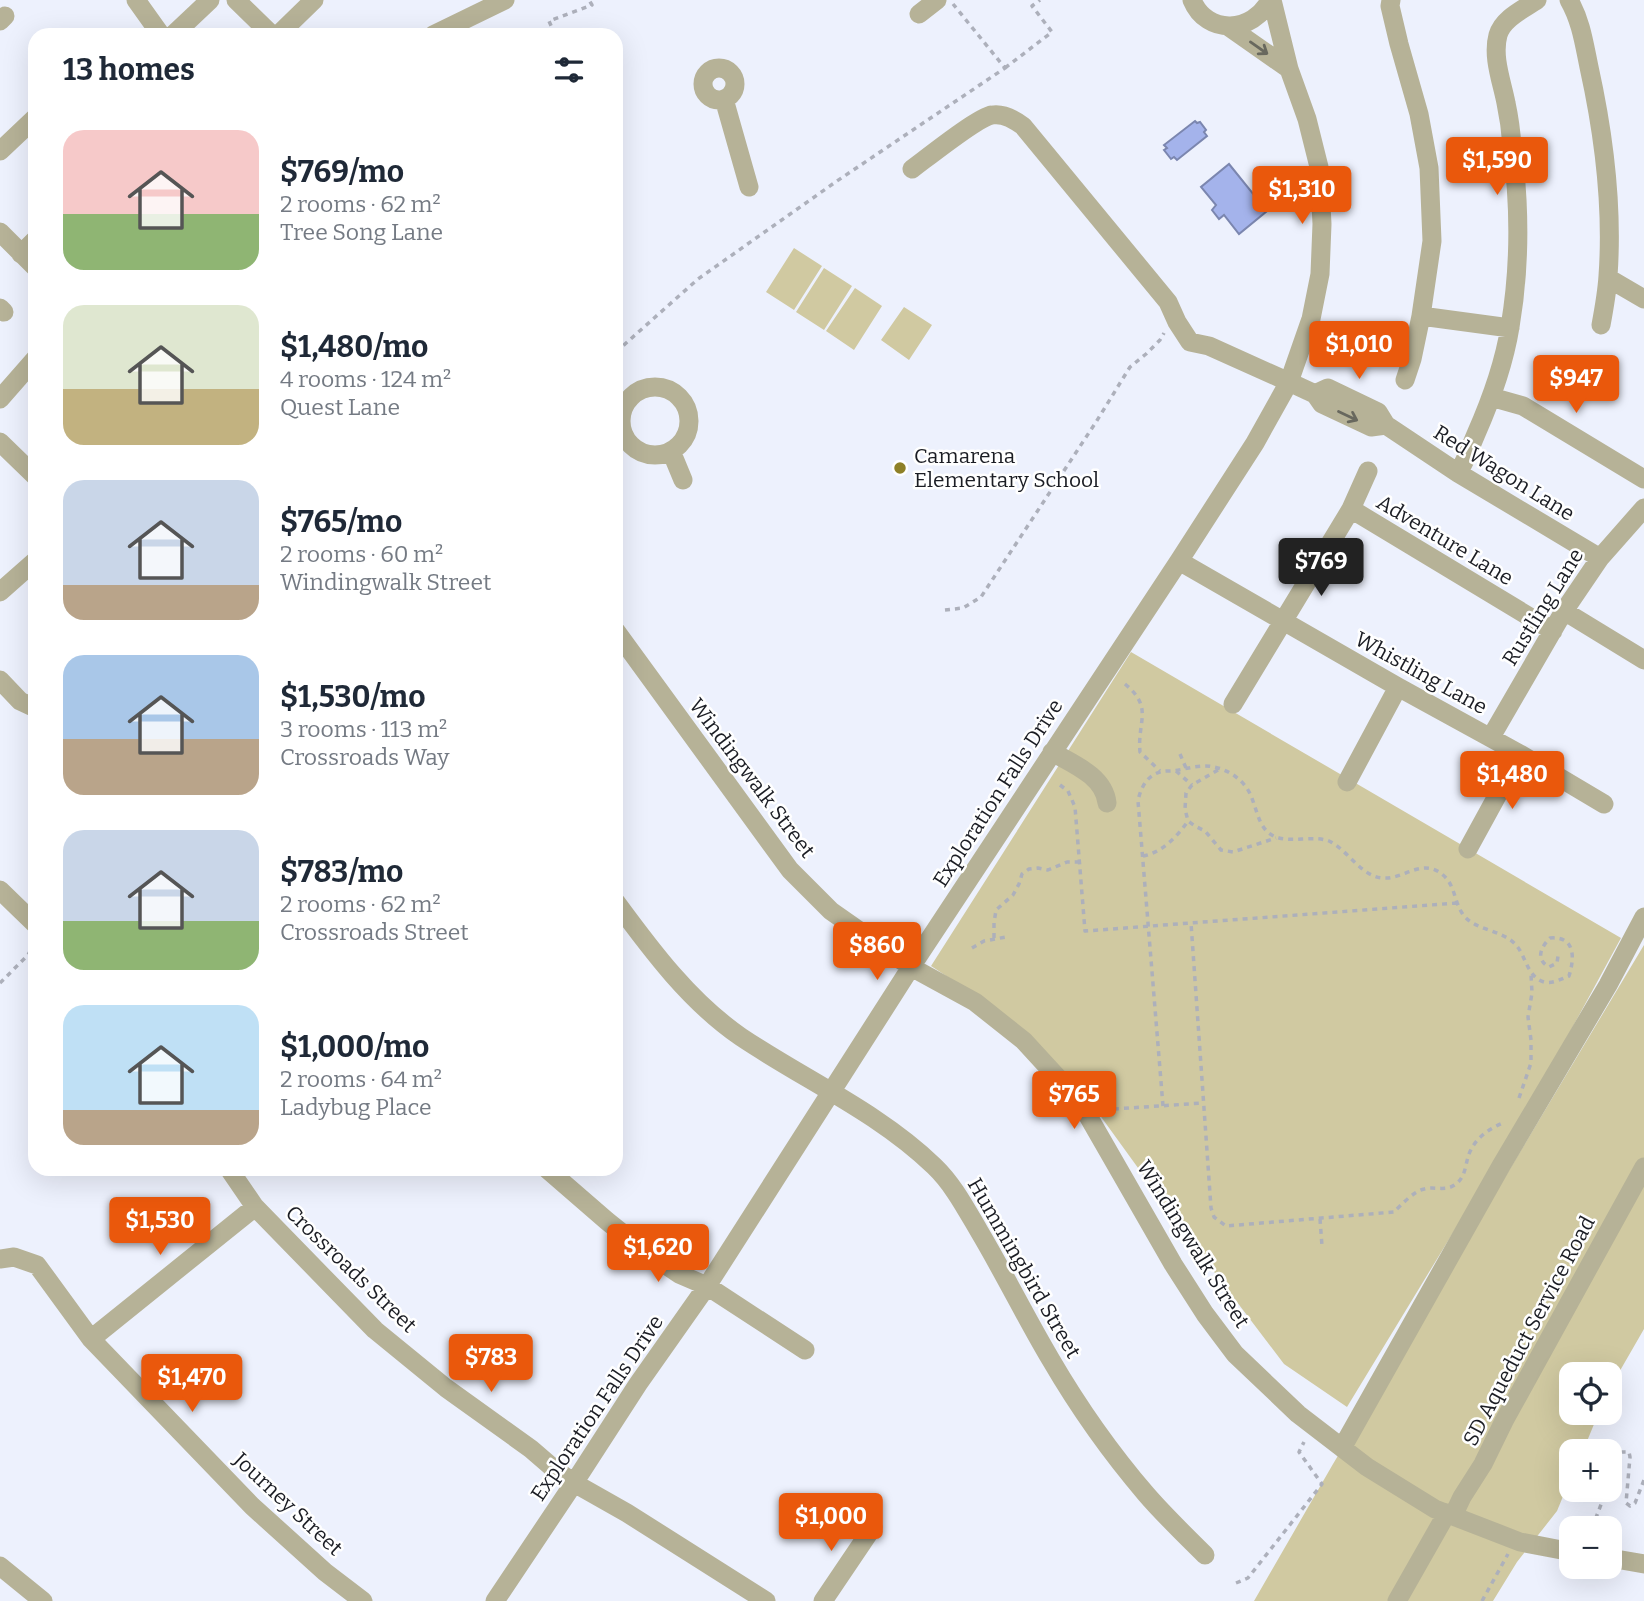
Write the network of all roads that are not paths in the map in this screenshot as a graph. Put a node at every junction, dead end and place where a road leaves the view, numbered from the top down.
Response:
1 (136, 0) edge
2 (210, 0) edge
3 (236, 0) edge
4 (314, 0) edge
5 (505, 0) edge
6 (937, 0) edge
7 (1192, 0) edge
8 (1271, 0) edge
9 (1391, 0) edge
10 (1537, 0) edge
11 (1569, 0) edge
12 (919, 14) dead end
13 (1229, 27) junction
14 (156, 28) edge
15 (180, 28) edge
16 (265, 28) edge
17 (285, 28) edge
18 (447, 28) edge
19 (1289, 69) junction
20 (724, 99) dead end
21 (28, 125) edge
22 (0, 151) edge
23 (912, 169) dead end
24 (749, 187) dead end
25 (0, 232) edge
26 (28, 253) edge
27 (1608, 278) junction
28 (1644, 299) edge
29 (1421, 316) junction
30 (1601, 325) dead end
31 (1510, 328) junction
32 (28, 367) edge
33 (1405, 380) dead end
34 (1289, 382) junction
35 (1491, 397) junction
36 (0, 399) edge
37 (623, 411) edge
38 (0, 442) edge
39 (623, 445) edge
40 (671, 451) junction
41 (28, 470) edge
42 (1368, 471) dead end
43 (1458, 473) junction
44 (1644, 479) edge
45 (683, 480) dead end
46 (1644, 508) edge
47 (1351, 509) junction
48 (1600, 558) junction
49 (1180, 561) junction
50 (28, 567) edge
51 (0, 592) edge
52 (1564, 611) junction
53 (1283, 621) junction
54 (1553, 631) junction
55 (623, 641) edge
56 (1644, 660) edge
57 (1, 681) edge
58 (1398, 687) junction
59 (1233, 704) dead end
60 (28, 705) edge
61 (1490, 737) junction
62 (1052, 752) junction
63 (1520, 754) junction
64 (1347, 782) dead end
65 (1107, 803) dead end
66 (1604, 804) dead end
67 (1468, 849) dead end
68 (0, 890) edge
69 (623, 911) edge
70 (28, 917) edge
71 (1644, 917) edge
72 (911, 967) junction
73 (831, 1091) junction
74 (1644, 1167) edge
75 (234, 1176) edge
76 (555, 1176) edge
77 (255, 1207) junction
78 (7, 1258) edge
79 (707, 1286) junction
80 (91, 1339) junction
81 (805, 1350) dead end
82 (1342, 1448) junction
83 (574, 1483) junction
84 (1450, 1515) junction
85 (873, 1527) dead end
86 (1559, 1550) edge
87 (1205, 1555) dead end
88 (1622, 1560) edge
89 (1644, 1564) edge
90 (0, 1566) edge
91 (43, 1601) edge
92 (363, 1601) edge
93 (495, 1601) edge
94 (766, 1601) edge
95 (823, 1601) edge
96 (1397, 1601) edge

1 - 14 street
2 - 15 street
3 - 16 street
4 - 17 street
5 - 18 street
6 - 12 street
7 - 13 street
8 - 13 street, Exploration Falls Drive
8 - 19 street, Exploration Falls Drive
9 - 29 street
10 - 31 street
11 - 27 street
13 -> 19 street
19 - 34 street, Exploration Falls Drive
20 - 24 street
21 - 22 street
23 - 34 street, Red Wagon Lane
25 - 26 street
27 - 28 street
27 - 30 street
29 - 31 street
29 - 33 street
31 - 35 street
32 - 36 street
34 - 43 street, Red Wagon Lane
34 - 49 street, Exploration Falls Drive
35 - 43 street
35 - 44 street
37 - 40 street
38 - 41 street
39 - 40 street
40 - 45 street
42 - 47 street
43 - 48 street, Red Wagon Lane
46 - 48 street, Rustling Lane
47 - 53 street
47 - 54 street, Adventure Lane
48 - 52 street, Rustling Lane
49 - 53 street, Whistling Lane
49 - 62 street, Exploration Falls Drive
50 - 51 street
52 - 54 street, Rustling Lane
52 - 56 street
53 - 58 street, Whistling Lane
53 - 59 street
54 - 61 street, Rustling Lane
55 - 72 street, Windingwalk Street
57 - 60 street
58 - 61 street, Whistling Lane
58 - 64 street
61 - 63 street, Whistling Lane
62 - 65 street
62 - 72 street, Exploration Falls Drive
63 - 66 street, Whistling Lane
63 - 67 street
68 - 70 street
69 - 73 street, Hummingbird Street
71 - 82 street
72 - 73 street, Exploration Falls Drive
72 - 82 street, Windingwalk Street
73 - 79 street, Exploration Falls Drive
73 - 87 street, Hummingbird Street
74 - 84 street, SD Aqueduct Service Road
75 - 77 street, Crossroads Street
76 - 79 street
77 - 80 street
77 - 83 street, Crossroads Street
78 - 80 street, Journey Street
79 - 81 street
79 - 83 street, Exploration Falls Drive
80 - 92 street, Journey Street
82 - 84 street, Windingwalk Street
83 - 93 street, Exploration Falls Drive
83 - 94 street, Crossroads Street
84 - 86 street, Windingwalk Street
84 - 96 street, SD Aqueduct Service Road
85 - 95 street
88 - 89 street
90 - 91 street

